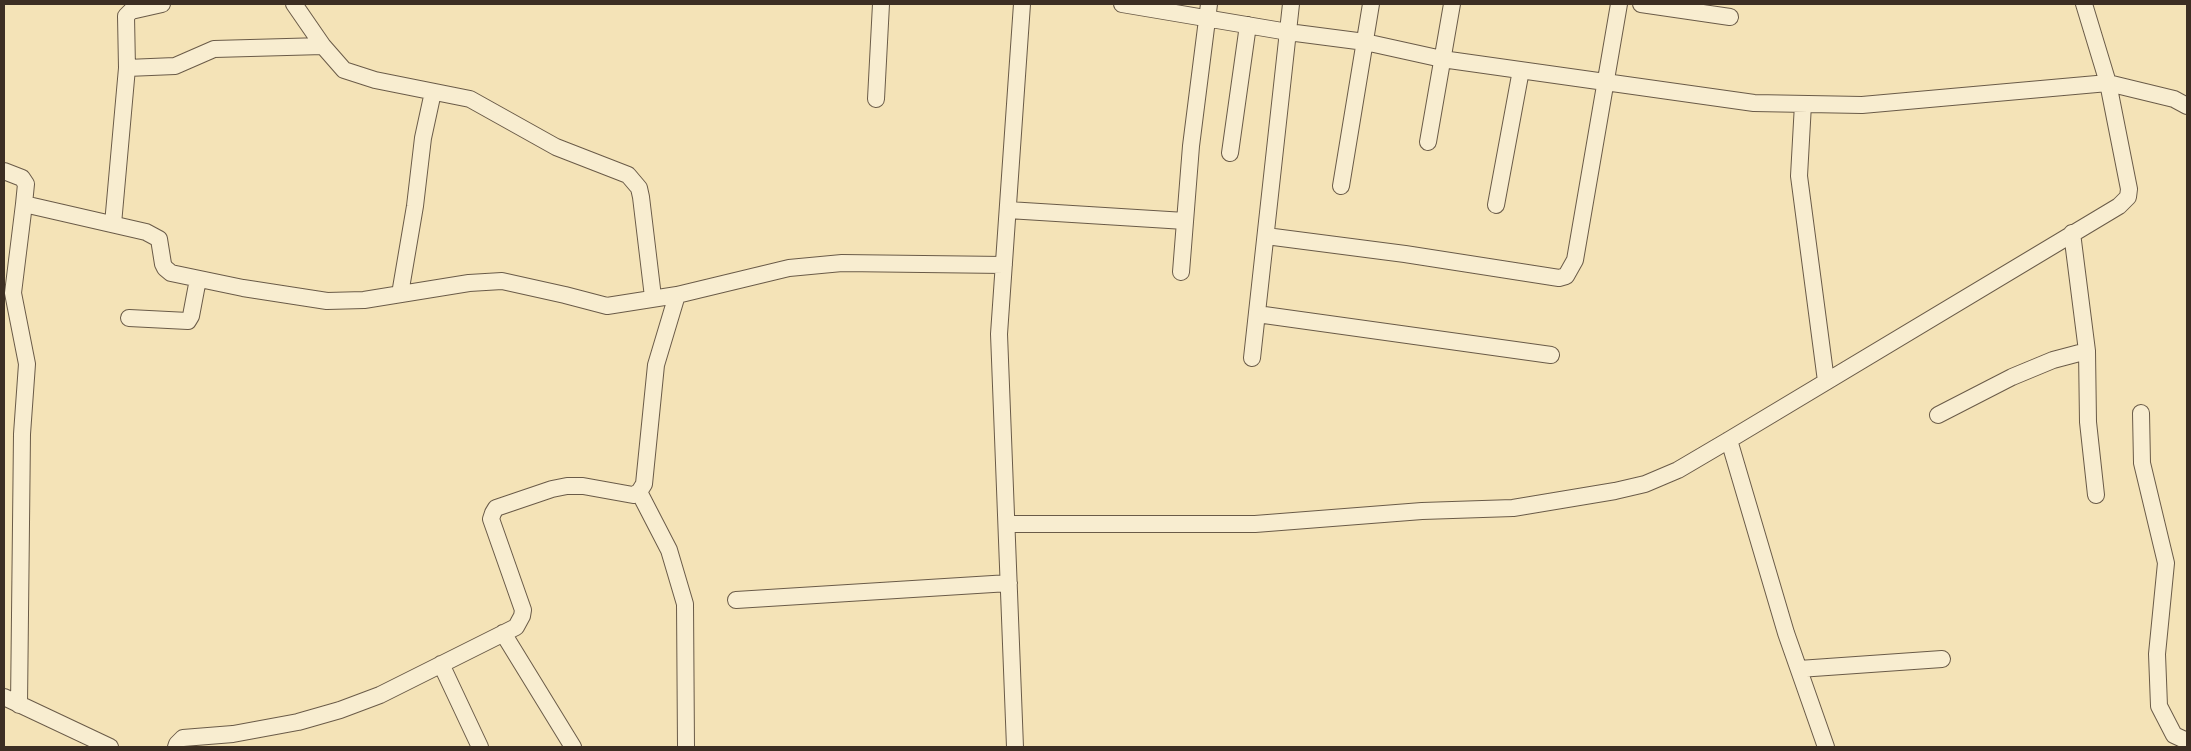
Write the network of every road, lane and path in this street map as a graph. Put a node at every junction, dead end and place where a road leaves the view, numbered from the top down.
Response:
1 (162, 4) edge
2 (294, 4) edge
3 (881, 4) edge
4 (1022, 4) edge
5 (1122, 4) edge
6 (1291, 4) edge
7 (1371, 4) edge
8 (1452, 4) edge
9 (1619, 4) edge
10 (1641, 4) edge
11 (2084, 4) edge
12 (1208, 11) edge
13 (1730, 17) dead end
14 (1248, 25) junction
15 (1288, 32) junction
16 (1365, 42) junction
17 (323, 46) junction
18 (1442, 59) junction
19 (127, 68) junction
20 (1522, 70) junction
21 (1606, 82) junction
22 (2108, 83) junction
23 (433, 92) junction
24 (876, 99) dead end
25 (1803, 104) junction
26 (2187, 106) edge
27 (1428, 142) dead end
28 (1230, 154) dead end
29 (4, 171) edge
30 (1341, 186) dead end
31 (24, 204) junction
32 (1496, 205) dead end
33 (1008, 210) junction
34 (1185, 221) junction
35 (113, 224) junction
36 (2072, 233) junction
37 (1266, 236) junction
38 (1004, 266) junction
39 (1181, 272) dead end
40 (198, 279) junction
41 (400, 294) junction
42 (676, 295) junction
43 (653, 297) junction
44 (1257, 314) junction
45 (128, 318) dead end
46 (2087, 351) junction
47 (1550, 355) dead end
48 (1252, 358) dead end
49 (1826, 381) junction
50 (2141, 413) dead end
51 (1938, 415) dead end
52 (1729, 440) junction
53 (639, 492) junction
54 (2096, 495) dead end
55 (1007, 524) junction
56 (1009, 583) junction
57 (736, 600) dead end
58 (503, 633) junction
59 (1942, 659) dead end
60 (441, 664) junction
61 (1799, 669) junction
62 (4, 697) edge
63 (19, 705) junction
64 (2187, 741) edge
65 (110, 747) edge
66 (176, 747) edge
67 (480, 747) edge
68 (573, 747) edge
69 (686, 747) edge
70 (1015, 747) edge
71 (1826, 747) edge

1 - 19 street
2 - 17 street
3 - 24 street
4 - 33 street
5 - 12 street
6 - 15 street
7 - 16 street
8 - 18 street
9 - 21 street
10 - 13 street
11 - 22 street
12 - 14 street
12 - 34 street
14 - 15 street
14 - 28 street
15 - 16 street
15 - 37 street
16 - 18 street
16 - 30 street
17 - 19 street
17 - 23 street
18 - 20 street
18 - 27 street
19 - 35 street
20 - 21 street
20 - 32 street
21 - 25 street
21 - 37 street
22 - 25 street
22 - 26 street
22 - 36 street
23 - 41 street
23 - 43 street
25 - 49 street
29 - 31 street
31 - 35 street
31 - 63 street
33 - 34 street
33 - 38 street
34 - 39 street
35 - 40 street
36 - 46 street
36 - 49 street
37 - 44 street
38 - 42 street
38 - 55 street
40 - 41 street
40 - 45 street
41 - 43 street
42 - 43 street
42 - 53 street
44 - 47 street
44 - 48 street
46 - 51 street
46 - 54 street
49 - 52 street
50 - 64 street
52 - 55 street
52 - 61 street
53 - 58 street
53 - 69 street
55 - 56 street
56 - 57 street
56 - 70 street
58 - 60 street
58 - 68 street
59 - 61 street
60 - 66 street
60 - 67 street
61 - 71 street
62 - 63 street
63 - 65 street

